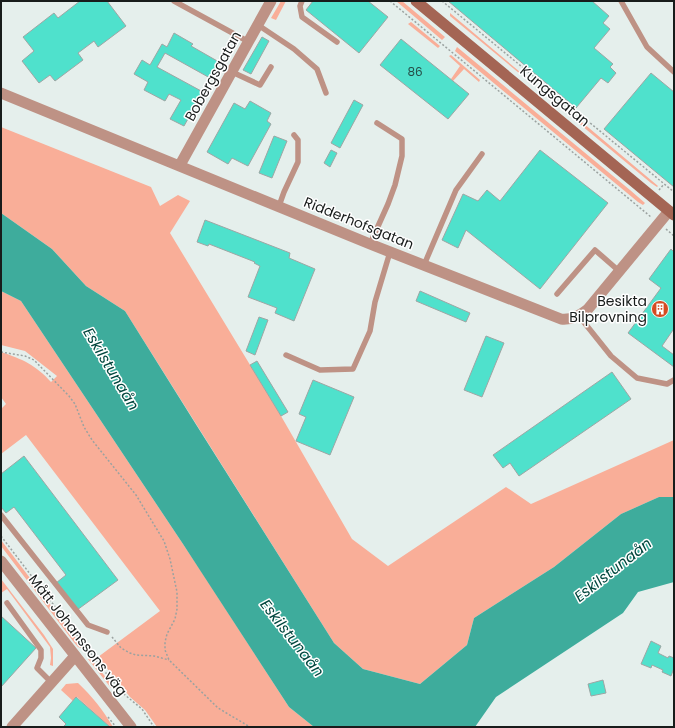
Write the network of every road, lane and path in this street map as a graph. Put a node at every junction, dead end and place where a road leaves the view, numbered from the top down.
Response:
1 (174, 1) edge
2 (271, 1) edge
3 (302, 1) edge
4 (390, 1) edge
5 (416, 1) edge
6 (442, 1) edge
7 (621, 1) edge
8 (258, 25) junction
9 (249, 42) junction
10 (336, 42) dead end
11 (271, 67) dead end
12 (232, 72) junction
13 (674, 72) edge
14 (1, 93) edge
15 (326, 93) dead end
16 (377, 123) dead end
17 (294, 135) dead end
18 (482, 154) dead end
19 (180, 166) junction
20 (674, 192) edge
21 (279, 206) junction
22 (642, 210) dead end
23 (672, 213) edge
24 (370, 244) junction
25 (390, 252) junction
26 (424, 265) junction
27 (619, 271) junction
28 (557, 294) dead end
29 (579, 316) junction
30 (1, 352) edge
31 (286, 354) dead end
32 (674, 380) edge
33 (1, 515) edge
34 (1, 536) edge
35 (1, 561) edge
36 (7, 603) dead end
37 (107, 632) joint
38 (75, 656) junction
39 (169, 660) junction
40 (52, 683) junction
41 (12, 727) edge
42 (131, 727) edge
43 (154, 727) edge
44 (250, 727) edge

1 - 9 lane
2 - 8 street, Bobergsgatan
3 - 10 lane
4 - 22 path
5 - 23 main road, Kungsgatan
6 - 20 path
7 - 13 lane
8 - 9 street, Bobergsgatan
8 - 15 lane
9 - 12 street, Bobergsgatan
11 - 12 lane
12 - 19 street, Bobergsgatan
14 - 19 street, Ridderhofsgatan
16 - 24 lane
17 - 21 lane
18 - 26 lane
19 - 21 street, Ridderhofsgatan
21 - 24 street, Ridderhofsgatan
23 - 27 street
24 - 25 street, Ridderhofsgatan
25 - 26 street, Ridderhofsgatan
25 - 31 lane
26 - 29 street, Ridderhofsgatan
27 - 28 lane
27 - 29 street
29 - 32 lane
30 - 39 path
33 - 37 lane
34 - 43 path
35 - 38 street, Mått Johanssons väg
36 - 40 lane
37 - 39 path
38 - 40 street
38 - 42 street, Mått Johanssons väg
39 - 44 path
40 - 41 street

